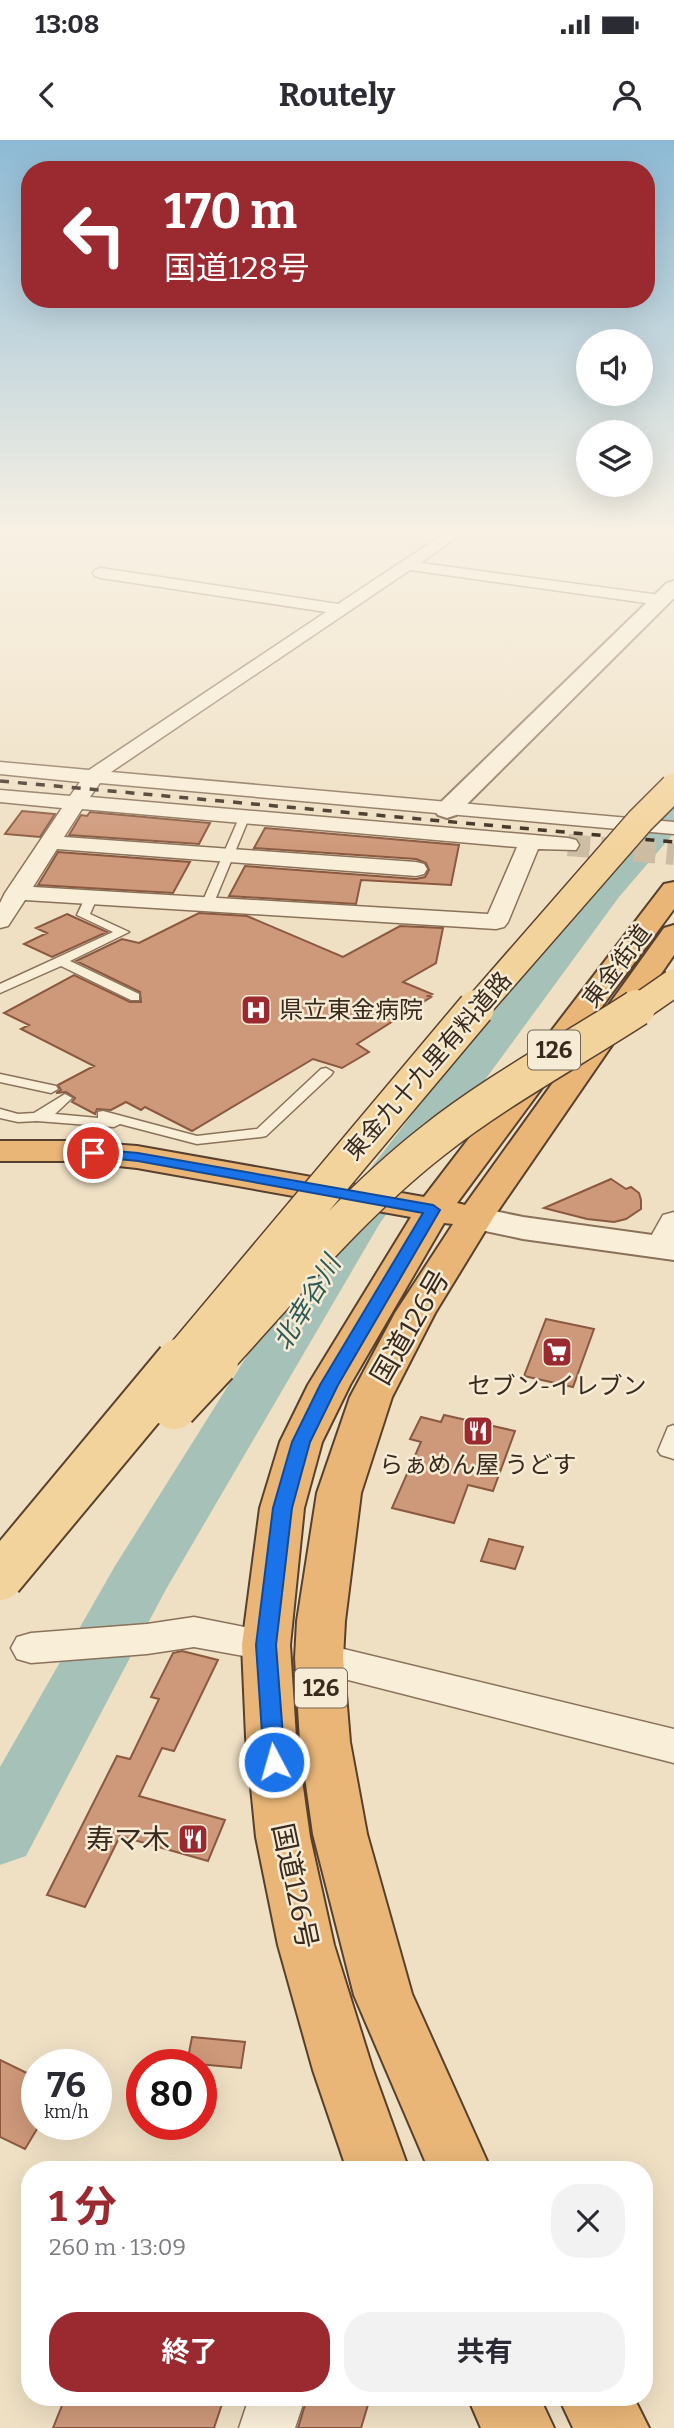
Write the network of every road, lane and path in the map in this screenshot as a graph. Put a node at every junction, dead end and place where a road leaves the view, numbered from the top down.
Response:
1 (297, 638) edge
2 (622, 638) edge
3 (0, 768) edge
4 (96, 777) junction
5 (674, 787) edge
6 (0, 796) edge
7 (75, 803) junction
8 (447, 810) junction
9 (244, 818) junction
10 (674, 828) edge
11 (423, 834) junction
12 (49, 842) junction
13 (530, 843) junction
14 (568, 845) tunnel mouth
15 (228, 855) junction
16 (416, 869) junction
17 (674, 890) edge
18 (16, 893) junction
19 (91, 898) junction
20 (207, 905) junction
21 (407, 917) junction
22 (0, 921) edge
23 (674, 933) edge
24 (61, 961) junction
25 (674, 983) edge
26 (0, 989) edge
27 (135, 997) dead end
28 (326, 1072) dead end
29 (0, 1078) edge
30 (51, 1089) dead end
31 (65, 1098) dead end
32 (0, 1113) edge
33 (103, 1115) dead end
34 (39, 1117) junction
35 (144, 1126) junction
36 (0, 1151) edge
37 (454, 1214) junction
38 (669, 1239) edge
39 (674, 1431) edge
40 (674, 1453) edge
41 (0, 1577) edge
42 (0, 1606) edge
43 (266, 1645) junction
44 (31, 1648) dead end
45 (319, 1658) junction
46 (674, 1746) edge
47 (373, 2161) edge
48 (456, 2161) edge
49 (274, 2406) edge
50 (507, 2406) edge
51 (599, 2406) edge
52 (267, 2428) edge
53 (519, 2428) edge
54 (614, 2428) edge

1 - 4 street
2 - 8 street
3 - 4 street
4 - 7 street
4 - 8 street
5 - 41 main road, 東金九十九里有料道路, bridge
6 - 7 street
7 - 9 street
7 - 12 street
8 - 10 street
9 - 11 street
9 - 15 lane
11 - 13 street
11 - 16 street
12 - 15 street
12 - 18 street
13 - 14 street
13 - 21 street
15 - 16 street
15 - 20 lane
16 - 21 street
17 - 37 highway, 東金街道 / 126
18 - 19 street
18 - 22 street
19 - 20 street
19 - 24 lane
20 - 21 street
23 - 37 highway, 東金街道 / 126
24 - 26 lane
24 - 27 lane
25 - 42 main road, 東金九十九里有料道路, bridge
28 - 35 lane
29 - 30 lane
31 - 34 lane
32 - 34 lane
33 - 35 lane
34 - 35 lane
36 - 37 highway
37 - 38 street
37 - 43 highway, 国道126号 / 126
37 - 45 highway, 国道126号 / 126
39 - 40 lane
43 - 44 street
43 - 47 highway, 国道126号 / 126
45 - 46 street
45 - 48 highway, 国道126号 / 126
49 - 52 street
50 - 53 highway
51 - 54 highway

